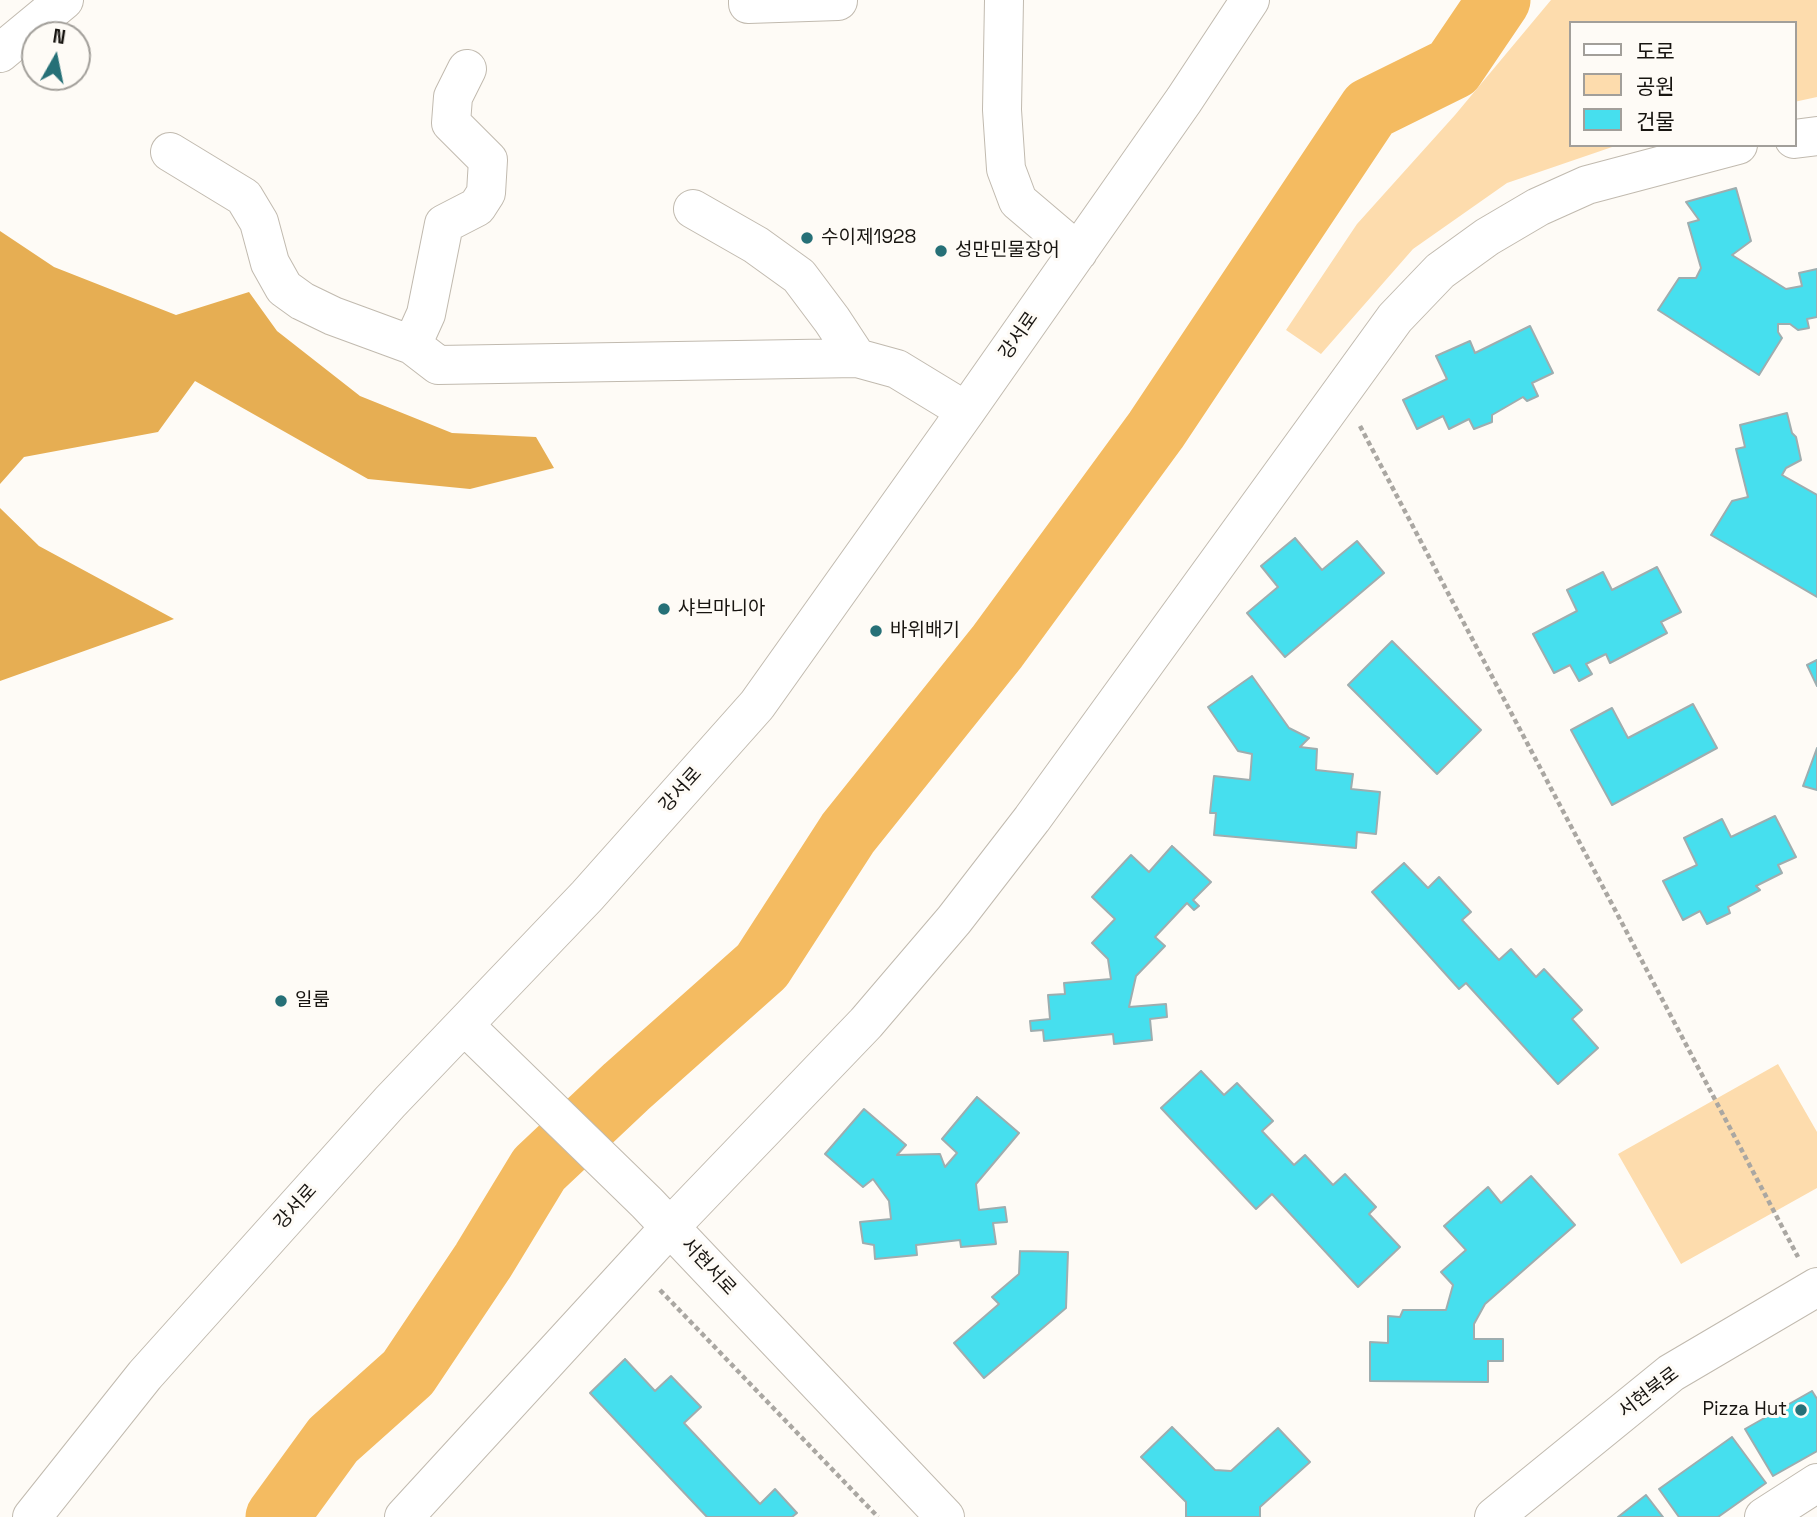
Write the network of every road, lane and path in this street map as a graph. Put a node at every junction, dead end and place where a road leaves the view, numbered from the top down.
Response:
1 (64, 0) edge
2 (748, 0) edge
3 (1004, 0) edge
4 (1250, 0) edge
5 (838, 1) edge
6 (0, 54) edge
7 (467, 69) dead end
8 (1817, 136) edge
9 (1796, 139) edge
10 (1730, 147) edge
11 (170, 152) dead end
12 (693, 209) dead end
13 (1077, 252) junction
14 (412, 345) junction
15 (857, 358) junction
16 (966, 411) junction
17 (1357, 419) dead end
18 (464, 1025) junction
19 (659, 1215) junction
20 (1812, 1280) edge
21 (655, 1284) dead end
22 (1817, 1483) edge
23 (32, 1517) edge
24 (404, 1517) edge
25 (878, 1517) edge
26 (945, 1517) edge
27 (1494, 1517) edge
28 (1765, 1517) edge

1 - 6 street
2 - 5 street
3 - 13 street
4 - 13 street, 강서로
7 - 14 street
8 - 9 street
10 - 19 street
11 - 14 street
12 - 15 street
13 - 16 street, 강서로
14 - 15 street
15 - 16 street
16 - 18 street, 강서로
17 - 20 path
18 - 19 street, 서현서로
18 - 23 street, 강서로
19 - 24 street
19 - 26 street, 서현서로
20 - 27 street, 서현북로
21 - 25 path
22 - 28 street

